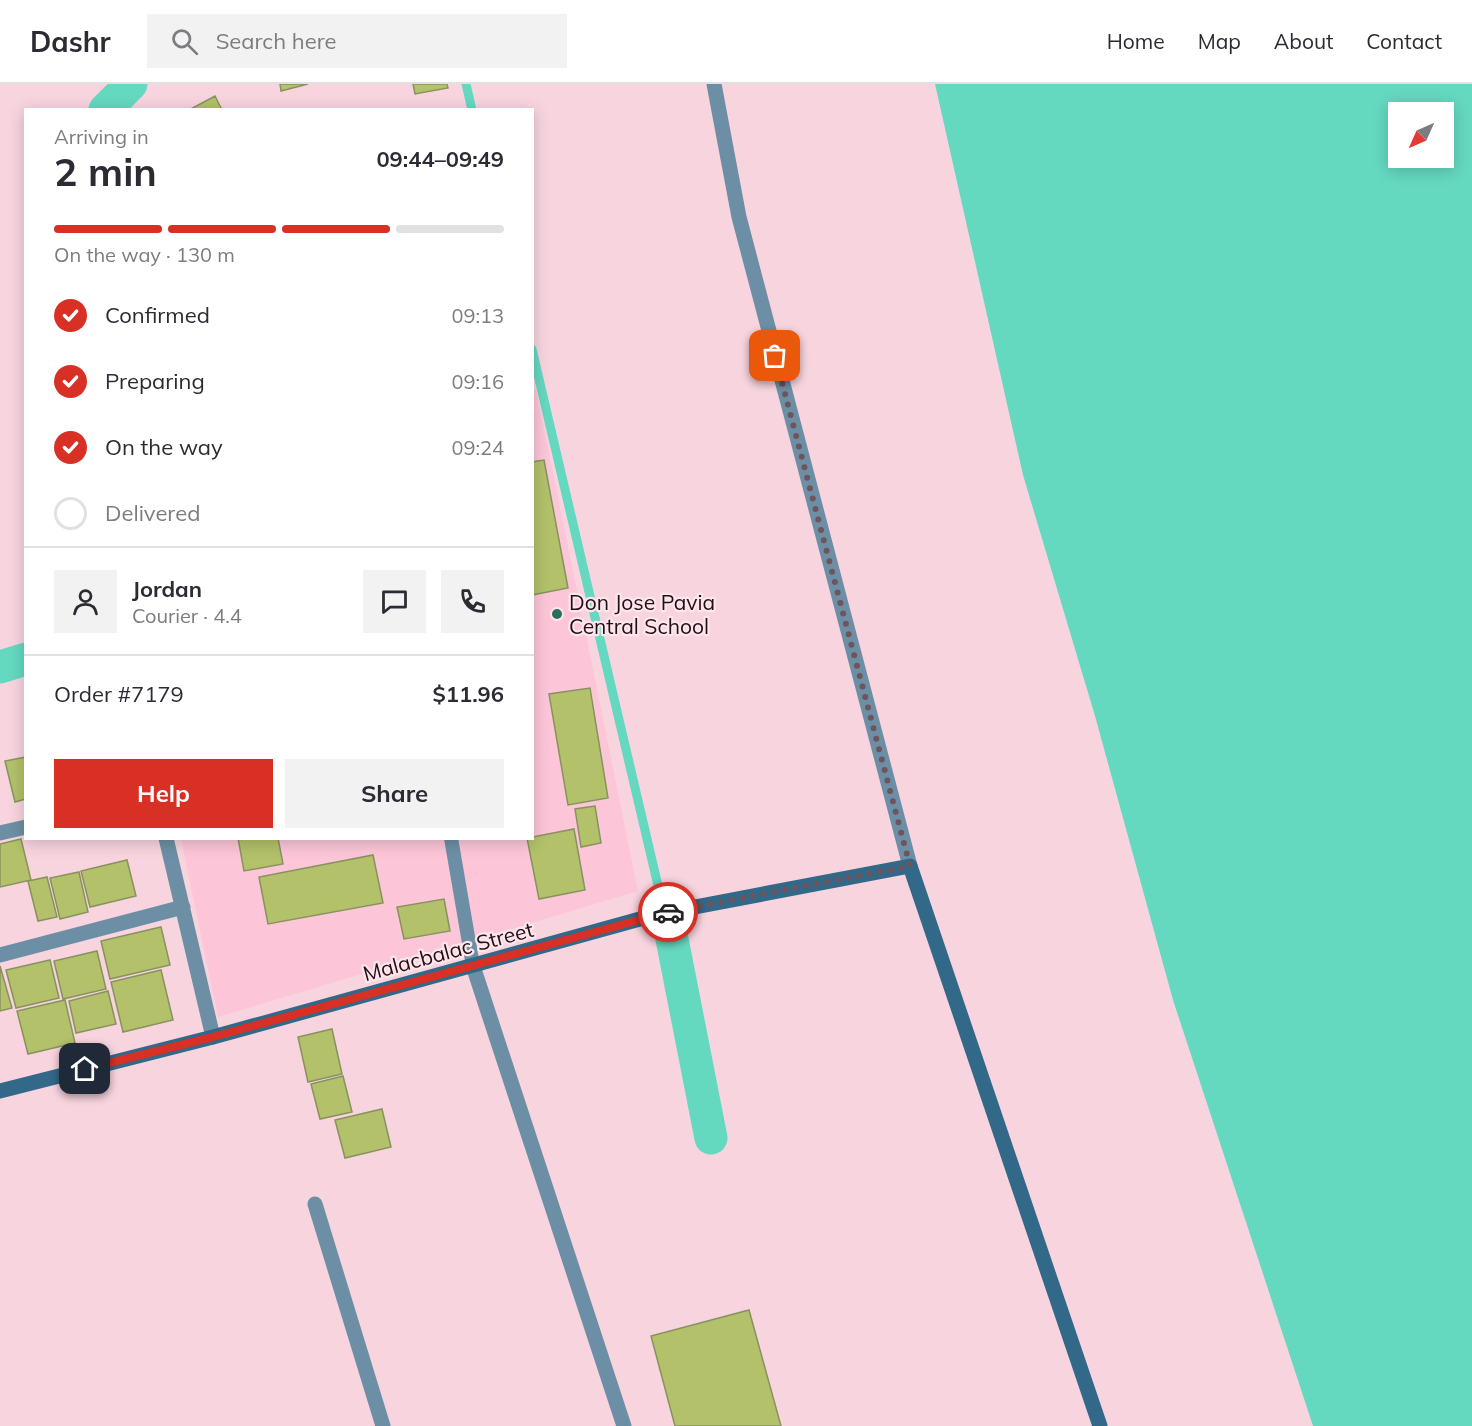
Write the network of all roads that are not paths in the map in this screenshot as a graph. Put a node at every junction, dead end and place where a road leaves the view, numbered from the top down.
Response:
1 (714, 84) edge
2 (24, 827) edge
3 (0, 833) edge
4 (166, 840) edge
5 (451, 840) edge
6 (910, 866) junction
7 (183, 907) junction
8 (0, 955) edge
9 (473, 966) junction
10 (213, 1037) junction
11 (0, 1091) edge
12 (315, 1204) dead end
13 (383, 1426) edge
14 (624, 1426) edge
15 (1100, 1426) edge

1 - 6 street
2 - 3 street
4 - 7 street
5 - 9 lane
6 - 9 street, Malacbalac Street
6 - 15 street
7 - 8 street
7 - 10 street
9 - 10 street, Malacbalac Street
9 - 14 street
10 - 11 street, Malacbalac Street
12 - 13 street

